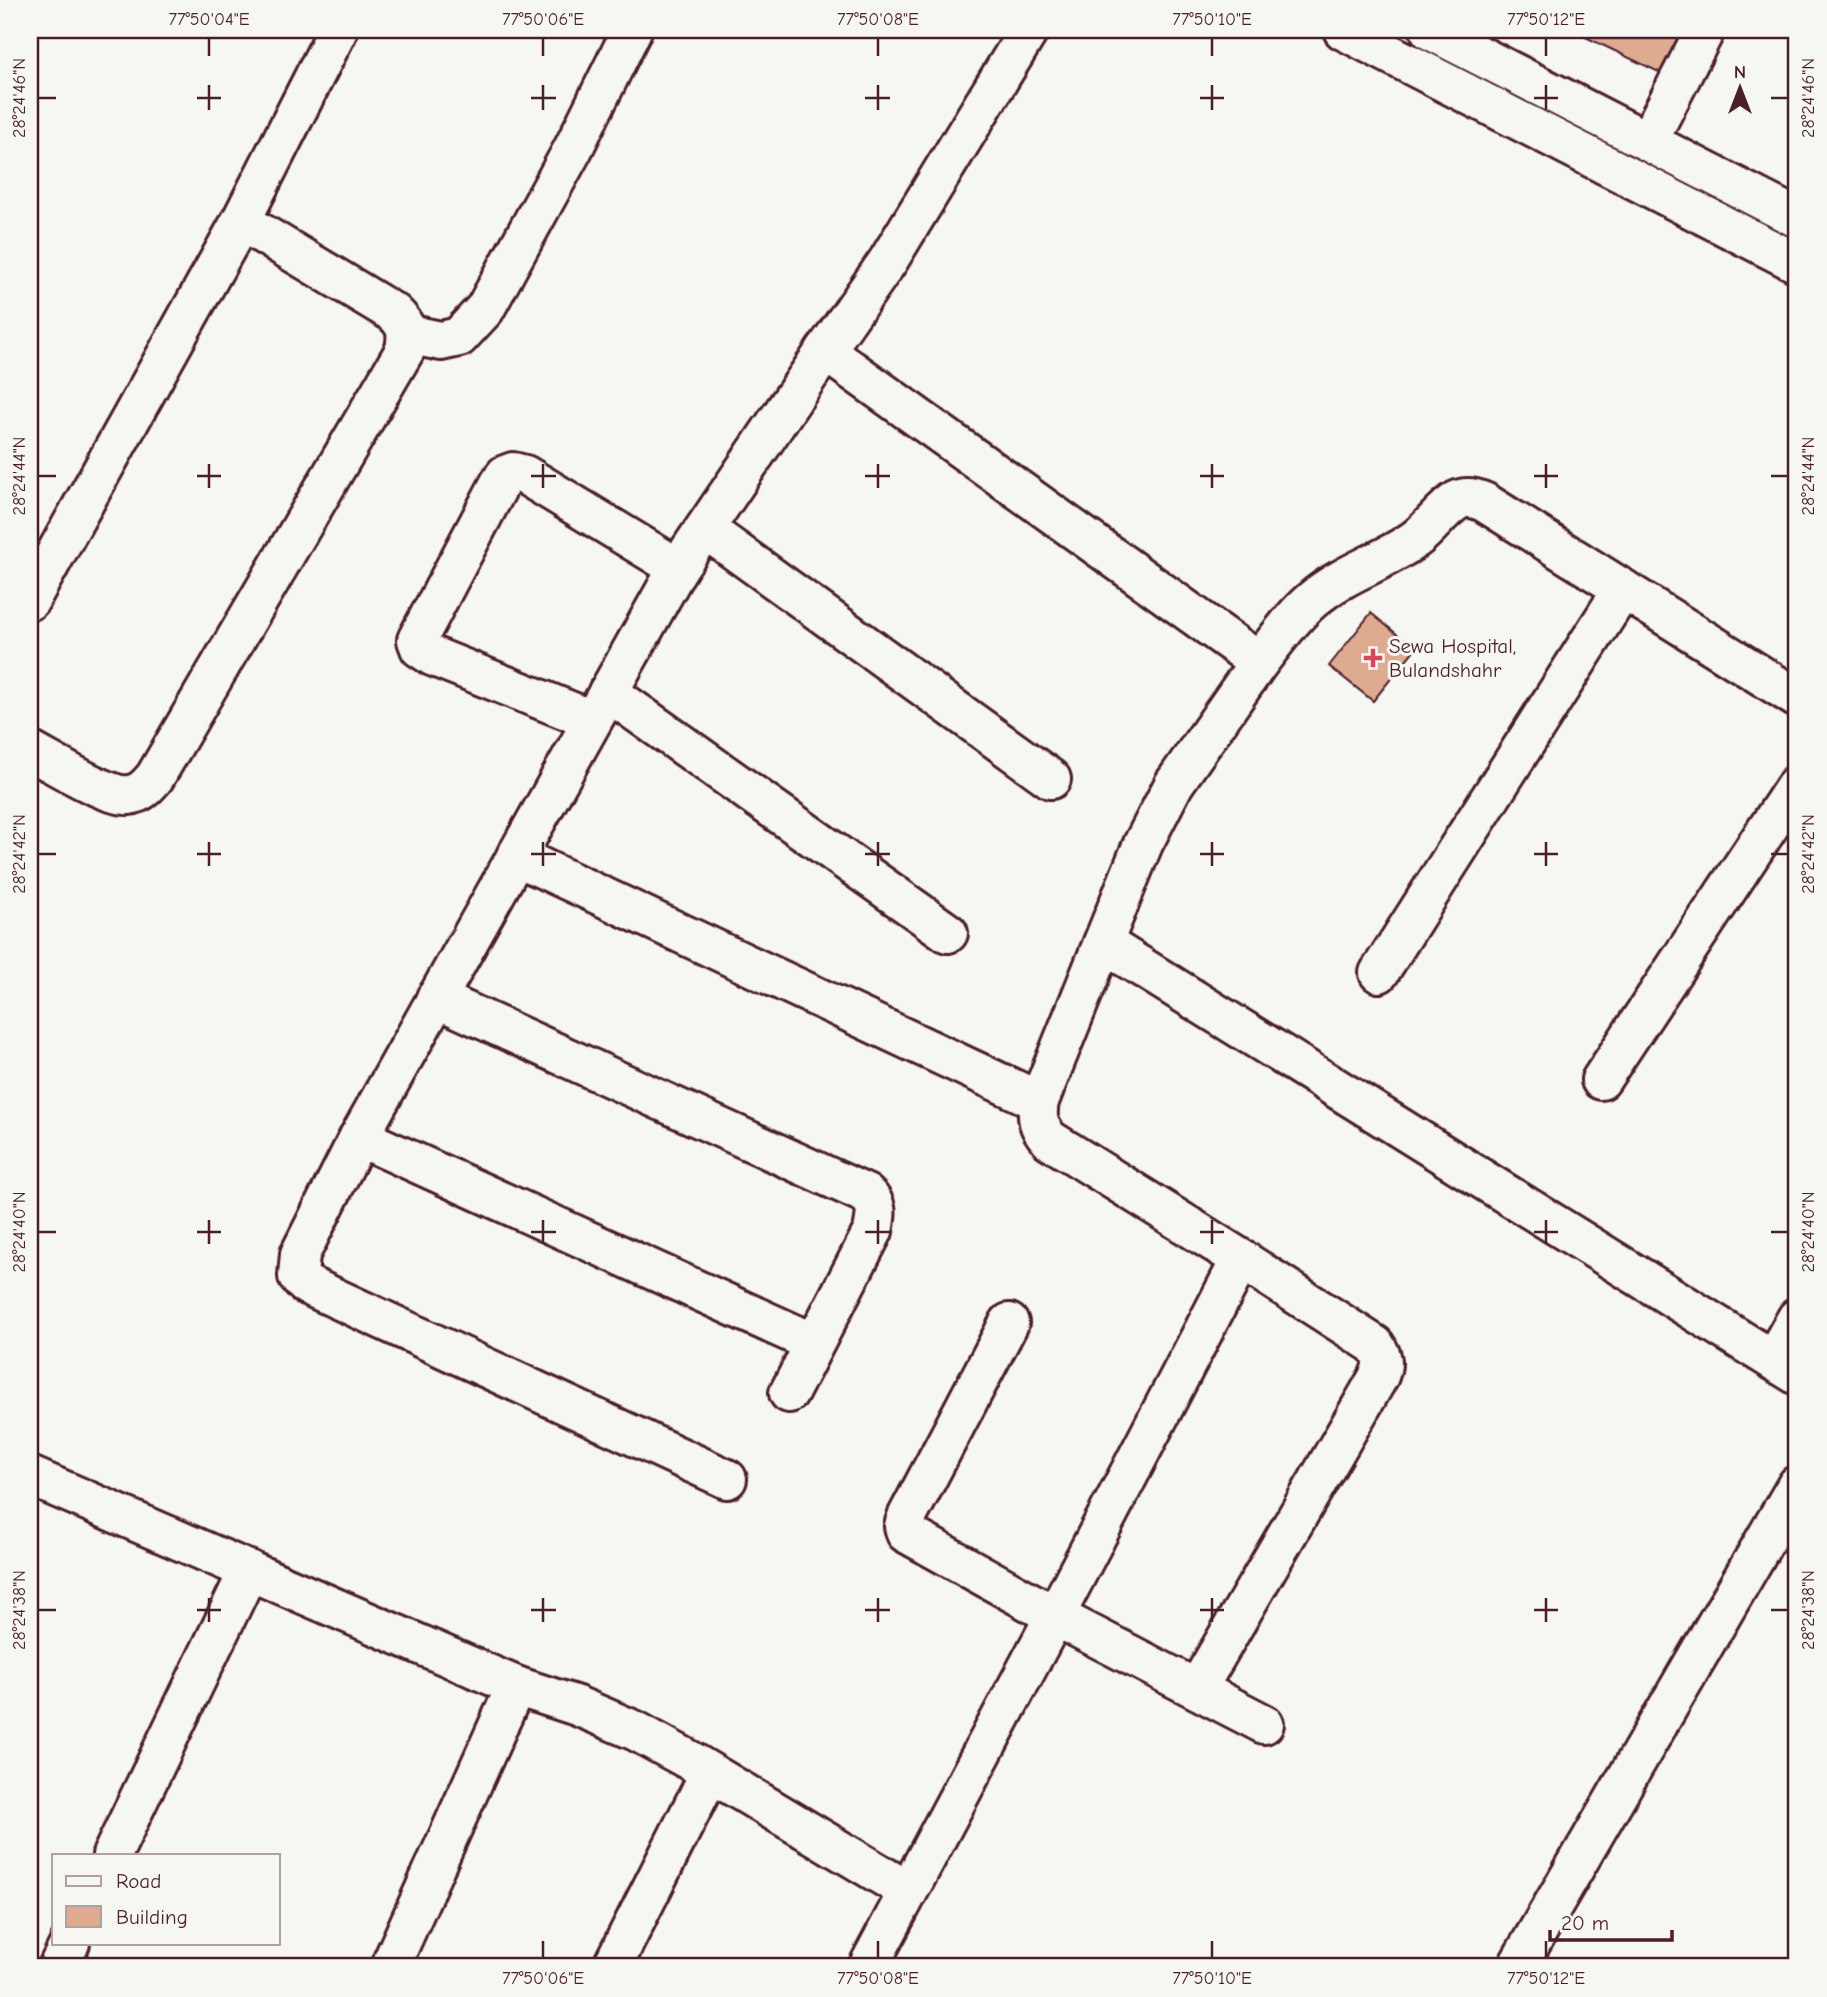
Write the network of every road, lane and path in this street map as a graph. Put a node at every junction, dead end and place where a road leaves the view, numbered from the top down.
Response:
1 (338, 30) edge
2 (632, 30) edge
3 (1029, 30) edge
4 (1343, 30) edge
5 (1430, 30) edge
6 (1705, 30) edge
7 (1647, 141) junction
8 (1797, 218) edge
9 (242, 221) junction
10 (1797, 263) edge
11 (408, 334) junction
12 (825, 351) junction
13 (705, 529) junction
14 (678, 568) junction
15 (1623, 589) junction
16 (30, 600) edge
17 (1259, 662) junction
18 (1797, 698) edge
19 (600, 706) junction
20 (30, 751) edge
21 (1051, 779) dead end
22 (1797, 784) edge
23 (516, 856) junction
24 (948, 933) dead end
25 (1103, 943) junction
26 (1379, 973) dead end
27 (436, 998) junction
28 (1601, 1080) dead end
29 (1039, 1101) junction
30 (359, 1137) junction
31 (1241, 1259) junction
32 (1797, 1318) edge
33 (1009, 1323) dead end
34 (814, 1343) junction
35 (1785, 1368) edge
36 (789, 1392) dead end
37 (30, 1476) edge
38 (727, 1479) dead end
39 (1797, 1485) edge
40 (249, 1570) junction
41 (1055, 1616) junction
42 (516, 1686) junction
43 (1198, 1689) junction
44 (1264, 1724) dead end
45 (709, 1773) junction
46 (112, 1854) edge
47 (908, 1891) junction
48 (70, 1944) edge
49 (58, 1967) edge
50 (390, 1967) edge
51 (612, 1967) edge
52 (868, 1967) edge
53 (1517, 1967) edge

1 - 9 street
2 - 11 street
3 - 12 street
4 - 10 street
5 - 7 street
6 - 7 street
7 - 8 street
9 - 11 street
9 - 16 street
11 - 20 street
12 - 13 street
12 - 17 street
13 - 14 street
13 - 21 street
14 - 19 street
14 - 19 street
15 - 17 street
15 - 18 street
15 - 26 street
17 - 25 street
19 - 23 street
19 - 24 street
22 - 28 street
23 - 27 street
23 - 29 street
25 - 29 street
25 - 35 street
27 - 30 street
27 - 34 street
29 - 31 street
30 - 34 street
30 - 38 street
31 - 41 street
31 - 43 street
32 - 35 street
33 - 41 street
34 - 36 street
37 - 40 street
39 - 53 street
40 - 42 street
40 - 46 street
41 - 43 street
41 - 47 street
42 - 45 street
42 - 50 street
43 - 44 street
45 - 47 street
45 - 51 street
47 - 52 street
48 - 49 street

